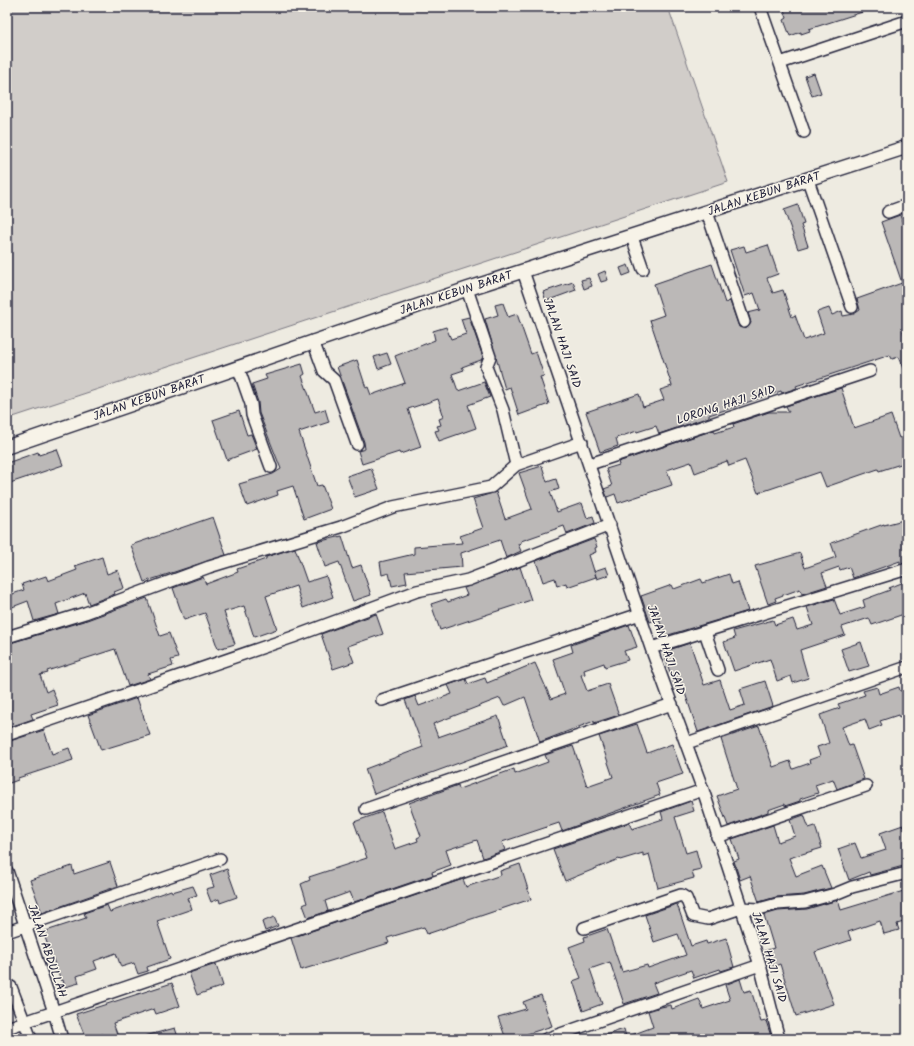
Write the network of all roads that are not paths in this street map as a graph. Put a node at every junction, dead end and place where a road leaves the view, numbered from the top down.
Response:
1 (760, 7) edge
2 (907, 21) edge
3 (780, 63) junction
4 (804, 132) dead end
5 (907, 147) edge
6 (808, 180) junction
7 (907, 205) edge
8 (707, 212) junction
9 (888, 212) dead end
10 (632, 237) junction
11 (643, 269) dead end
12 (523, 271) junction
13 (467, 289) junction
14 (852, 307) dead end
15 (744, 322) dead end
16 (313, 341) junction
17 (238, 367) junction
18 (870, 371) dead end
19 (582, 442) junction
20 (357, 444) dead end
21 (7, 448) edge
22 (590, 464) junction
23 (516, 465) junction
24 (271, 468) dead end
25 (610, 525) junction
26 (907, 569) edge
27 (640, 614) junction
28 (705, 632) junction
29 (7, 637) edge
30 (651, 648) junction
31 (907, 667) edge
32 (718, 670) dead end
33 (382, 700) dead end
34 (672, 704) junction
35 (7, 735) edge
36 (687, 744) junction
37 (866, 786) dead end
38 (703, 790) junction
39 (366, 809) dead end
40 (717, 837) junction
41 (220, 859) dead end
42 (7, 871) edge
43 (907, 873) edge
44 (741, 908) junction
45 (25, 926) junction
46 (584, 928) dead end
47 (7, 932) edge
48 (760, 965) junction
49 (11, 986) dead end
50 (54, 1012) junction
51 (24, 1022) junction
52 (7, 1028) edge
53 (31, 1039) edge
54 (62, 1039) edge
55 (546, 1039) edge
56 (779, 1039) edge

1 - 3 street
2 - 3 street
3 - 4 street
5 - 6 main road, JALAN KEBUN BARAT
6 - 8 main road, JALAN KEBUN BARAT
6 - 14 street
7 - 9 street
8 - 10 main road, JALAN KEBUN BARAT
8 - 15 street
10 - 11 street
10 - 12 main road, JALAN KEBUN BARAT
12 - 13 main road, JALAN KEBUN BARAT
12 - 19 street, JALAN HAJI SAID
13 - 16 main road, JALAN KEBUN BARAT
13 - 23 street
16 - 17 main road, JALAN KEBUN BARAT
16 - 20 street
17 - 21 main road, JALAN KEBUN BARAT
17 - 24 street
18 - 22 street, LORONG HAJI SAID
19 - 22 street, JALAN HAJI SAID
19 - 23 street
22 - 25 street, JALAN HAJI SAID
23 - 29 street
25 - 27 street, JALAN HAJI SAID
25 - 35 street
26 - 28 street
27 - 30 street, JALAN HAJI SAID
27 - 33 street
28 - 30 street
28 - 32 street
30 - 34 street, JALAN HAJI SAID
31 - 36 street
34 - 36 street, JALAN HAJI SAID
34 - 39 street
36 - 38 street, JALAN HAJI SAID
37 - 40 street
38 - 40 street, JALAN HAJI SAID
38 - 50 street
40 - 44 street, JALAN HAJI SAID
41 - 45 street
42 - 45 street, JALAN ABDULLAH
43 - 44 street
44 - 46 street
44 - 48 street, JALAN HAJI SAID
45 - 47 street
45 - 50 street, JALAN ABDULLAH
48 - 55 street
48 - 56 street, JALAN HAJI SAID
49 - 51 street
50 - 51 street
50 - 54 street, JALAN ABDULLAH
51 - 52 street
51 - 53 street

